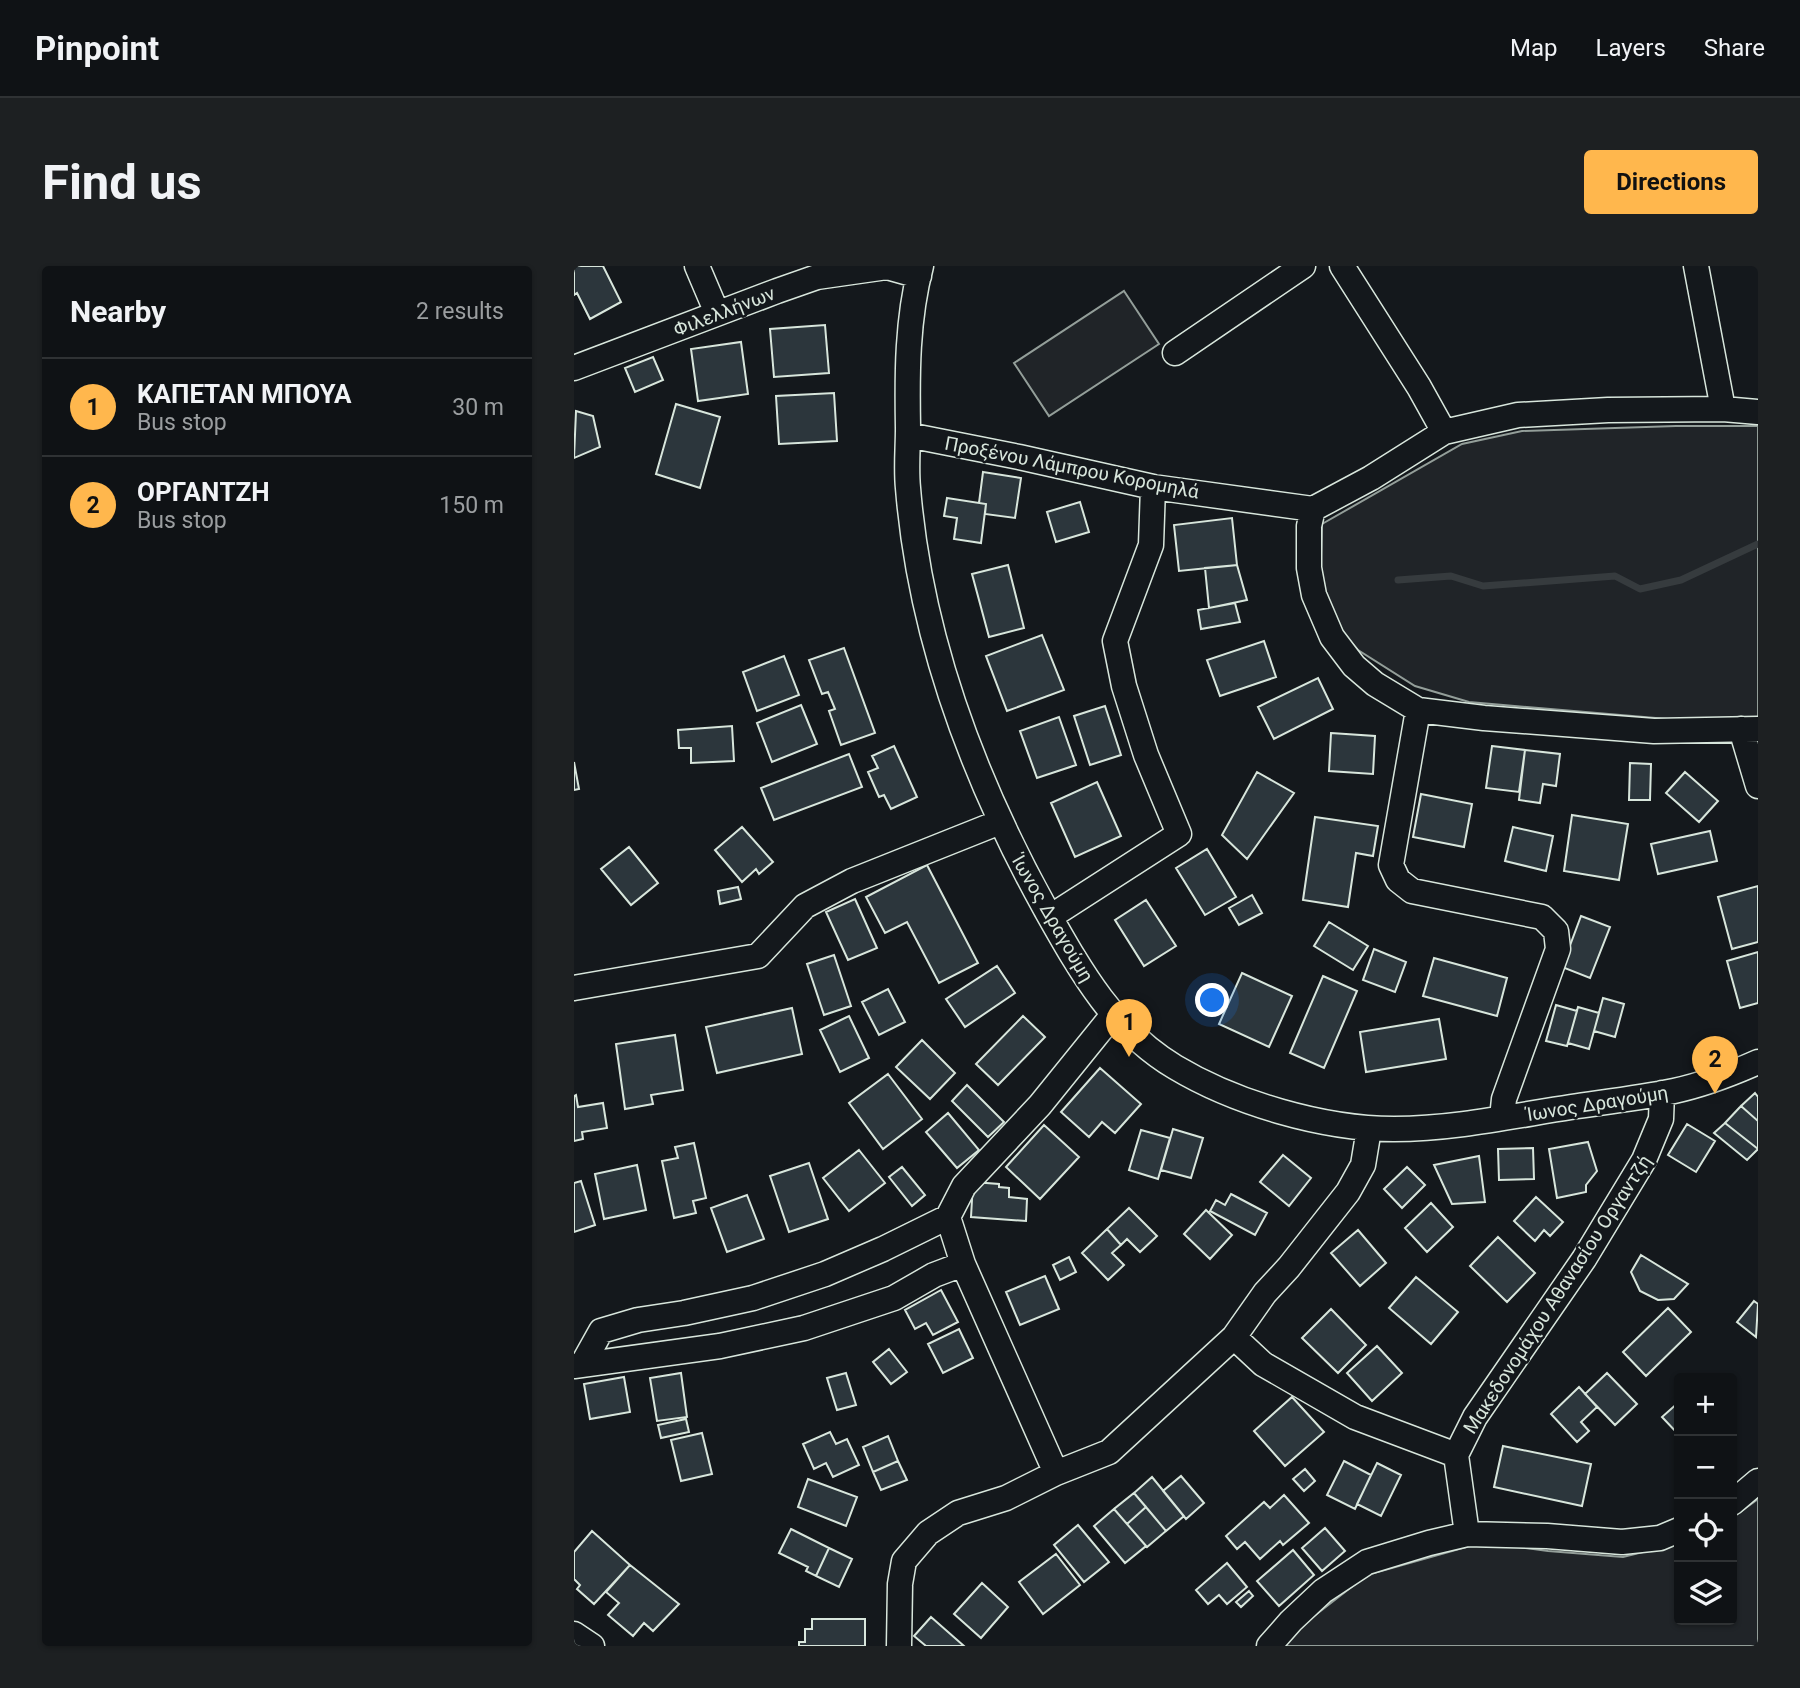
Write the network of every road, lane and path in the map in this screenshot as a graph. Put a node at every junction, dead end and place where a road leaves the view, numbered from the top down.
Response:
1 (697, 266) edge
2 (1303, 266) edge
3 (1342, 266) edge
4 (1696, 266) edge
5 (924, 269) edge
6 (717, 313) junction
7 (1175, 353) dead end
8 (574, 368) edge
9 (1723, 409) junction
10 (1758, 412) edge
11 (1444, 432) junction
12 (908, 435) junction
13 (1153, 487) junction
14 (1313, 509) junction
15 (1418, 710) junction
16 (1750, 729) edge
17 (1758, 786) edge
18 (1000, 822) junction
19 (1051, 917) junction
20 (574, 988) edge
21 (1112, 1016) junction
22 (1758, 1062) edge
23 (1662, 1093) junction
24 (1502, 1118) junction
25 (1369, 1129) junction
26 (948, 1217) junction
27 (963, 1264) junction
28 (1234, 1337) junction
29 (578, 1366) edge
30 (1456, 1455) junction
31 (1056, 1473) junction
32 (1758, 1481) edge
33 (1737, 1499) edge
34 (1674, 1532) edge
35 (1467, 1534) junction
36 (574, 1634) edge
37 (592, 1646) edge
38 (899, 1646) edge
39 (1269, 1646) edge

1 - 6 street
2 - 7 street
3 - 11 street
4 - 9 street
5 - 6 street, Φιλελλήνων
5 - 12 street, Ίωνος Δραγούμη
6 - 8 street, Φιλελλήνων
9 - 10 street
9 - 11 street
11 - 14 street
12 - 13 street, Προξένου Λάμπρου Κορομηλά
12 - 18 street, Ίωνος Δραγούμη
13 - 14 street, Προξένου Λάμπρου Κορομηλά
13 - 19 street
14 - 15 street
15 - 16 street
15 - 24 street
16 - 17 street
18 - 19 street, Ίωνος Δραγούμη
18 - 20 street
19 - 21 street, Ίωνος Δραγούμη
21 - 25 street, Ίωνος Δραγούμη
21 - 26 street
22 - 23 street, Ίωνος Δραγούμη
23 - 24 street, Ίωνος Δραγούμη
23 - 30 street, Μακεδονομάχου Αθανασίου Οργαντζή
24 - 25 street, Ίωνος Δραγούμη
25 - 28 street
26 - 27 street
26 - 29 street
27 - 29 street
27 - 31 street
28 - 30 street, Μακεδονομάχου Αθανασίου Οργαντζή
28 - 31 street
30 - 35 street, Μακεδονομάχου Αθανασίου Οργαντζή
31 - 38 street
32 - 33 street
34 - 35 street
35 - 39 street
36 - 37 street

